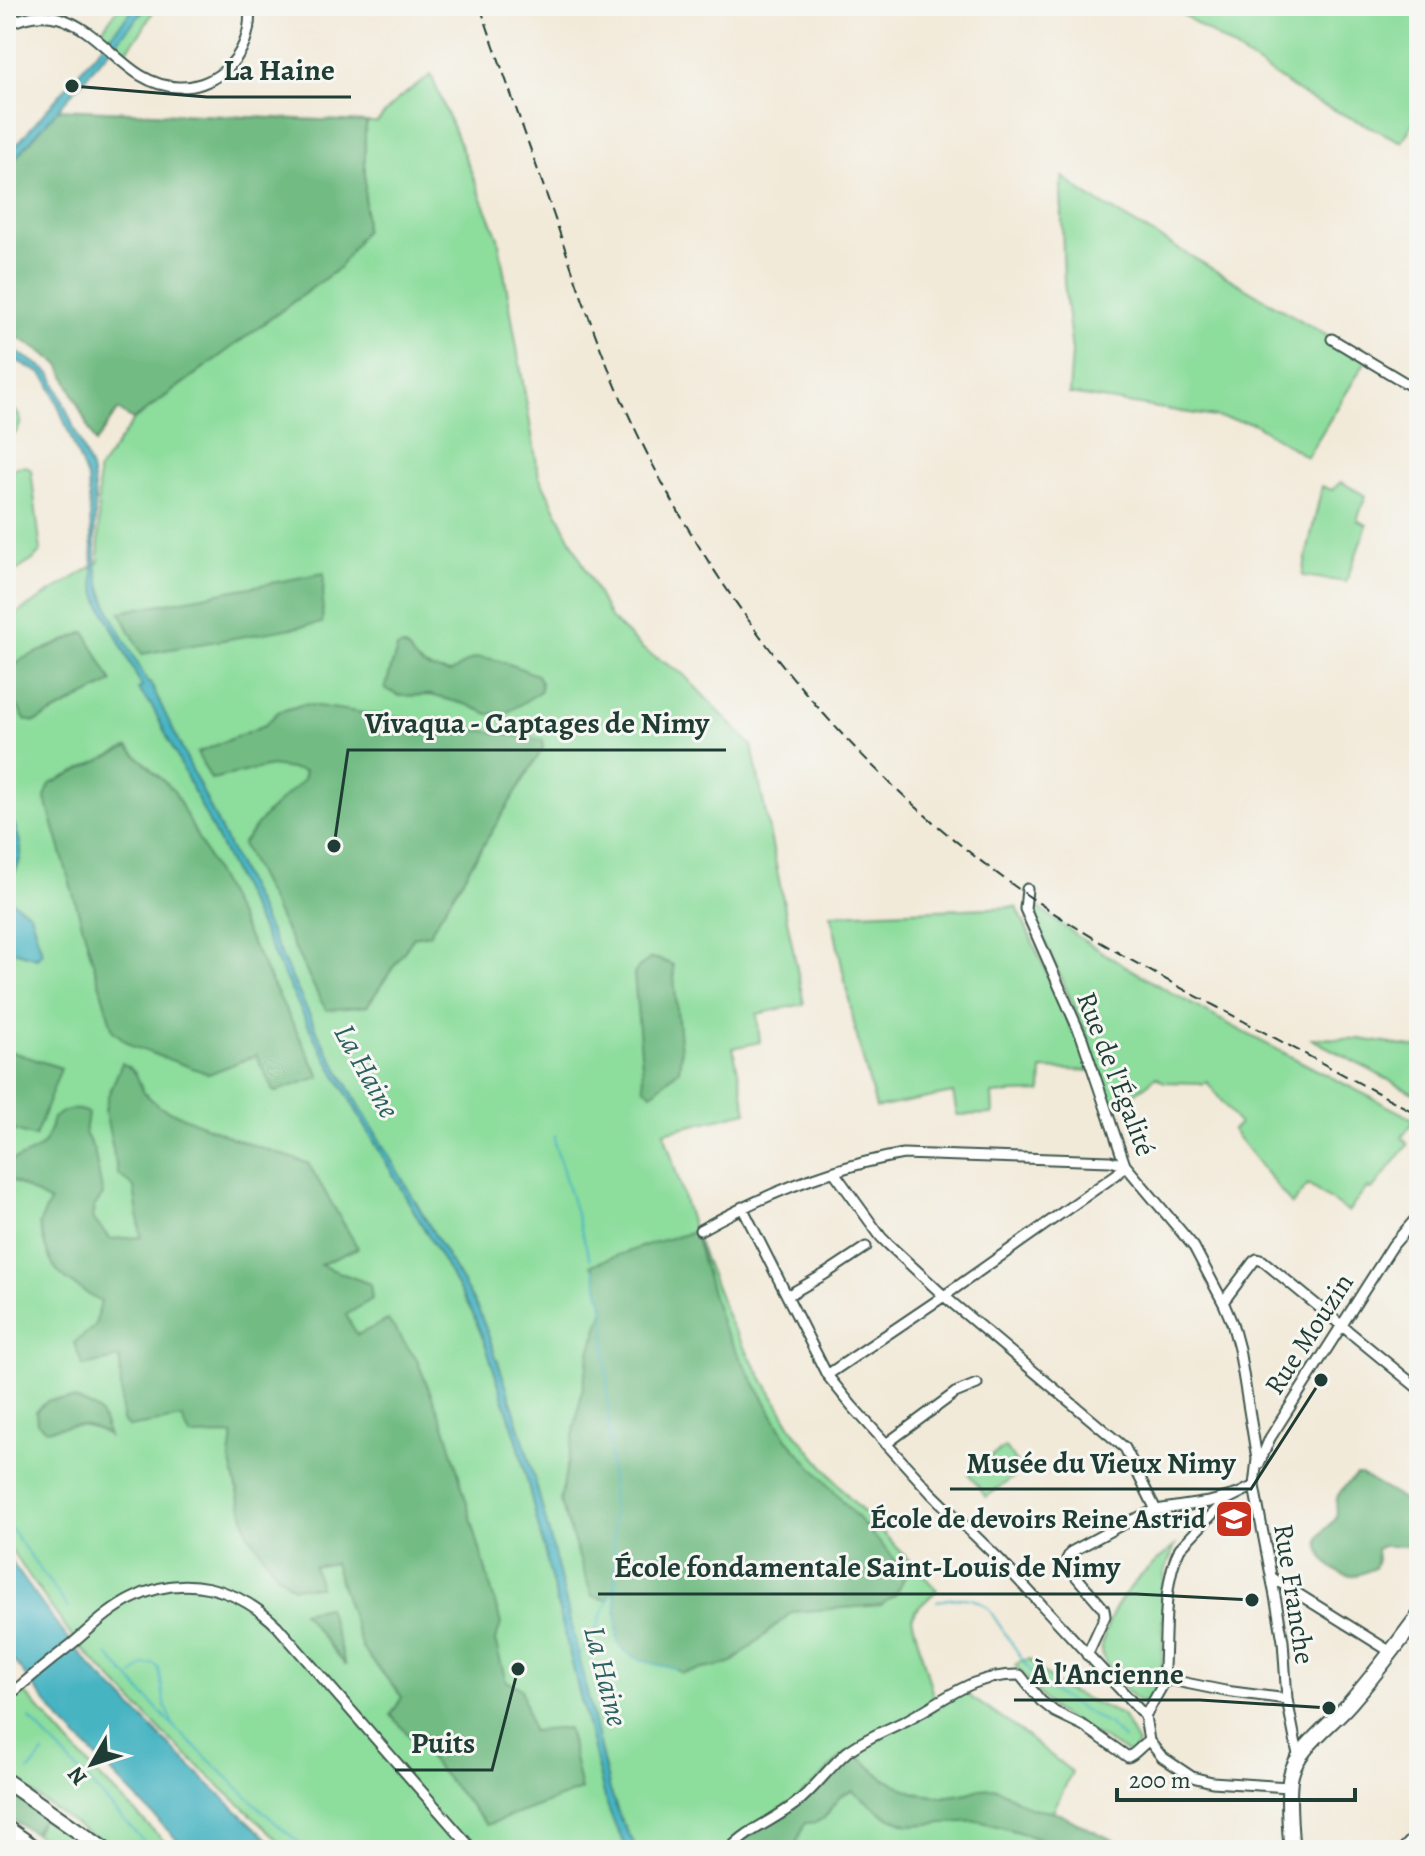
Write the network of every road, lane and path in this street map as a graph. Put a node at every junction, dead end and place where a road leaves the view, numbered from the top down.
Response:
1 (249, 6) edge
2 (6, 25) edge
3 (1332, 339) dead end
4 (1419, 391) edge
5 (1027, 889) dead end
6 (1125, 1165) junction
7 (834, 1172) junction
8 (742, 1207) junction
9 (1419, 1215) edge
10 (700, 1230) dead end
11 (866, 1247) dead end
12 (787, 1296) junction
13 (944, 1296) junction
14 (1223, 1302) junction
15 (1341, 1326) junction
16 (827, 1375) junction
17 (977, 1384) dead end
18 (1419, 1389) edge
19 (886, 1444) junction
20 (1254, 1486) junction
21 (1238, 1494) junction
22 (1156, 1510) junction
23 (1271, 1577) junction
24 (1419, 1615) edge
25 (1391, 1652) junction
26 (1087, 1655) junction
27 (1166, 1679) junction
28 (8, 1696) edge
29 (1287, 1699) junction
30 (1145, 1716) junction
31 (1145, 1744) junction
32 (1300, 1756) junction
33 (6, 1781) edge
34 (1289, 1787) junction
35 (6, 1829) edge
36 (1419, 1832) edge
37 (36, 1850) edge
38 (105, 1850) edge
39 (473, 1850) edge
40 (729, 1850) edge
41 (1292, 1850) edge
42 (1402, 1850) edge

1 - 2 street
3 - 4 street
5 - 6 street, Rue de l'Égalité
6 - 7 street
6 - 13 street
6 - 14 street, Rue de l'Égalité
7 - 8 street
7 - 13 street
8 - 10 street
8 - 12 street
9 - 15 street, Rue Mouzin
11 - 12 street
12 - 16 street
13 - 16 street
13 - 22 street
14 - 15 street
14 - 20 street, Rue de l'Égalité
15 - 18 street
15 - 20 street, Rue Mouzin
16 - 19 street
17 - 19 street
19 - 26 street
20 - 21 street
20 - 23 street, Rue Franche
21 - 22 street
21 - 27 street
22 - 26 street
23 - 25 street
23 - 29 street, Rue Franche
24 - 25 main road
25 - 32 main road
26 - 30 street
27 - 29 street
27 - 30 street
28 - 39 street
29 - 32 street, Rue Franche
30 - 31 street
31 - 34 street
31 - 40 street
32 - 34 main road
33 - 38 main road
34 - 41 main road
35 - 37 highway
36 - 42 street

